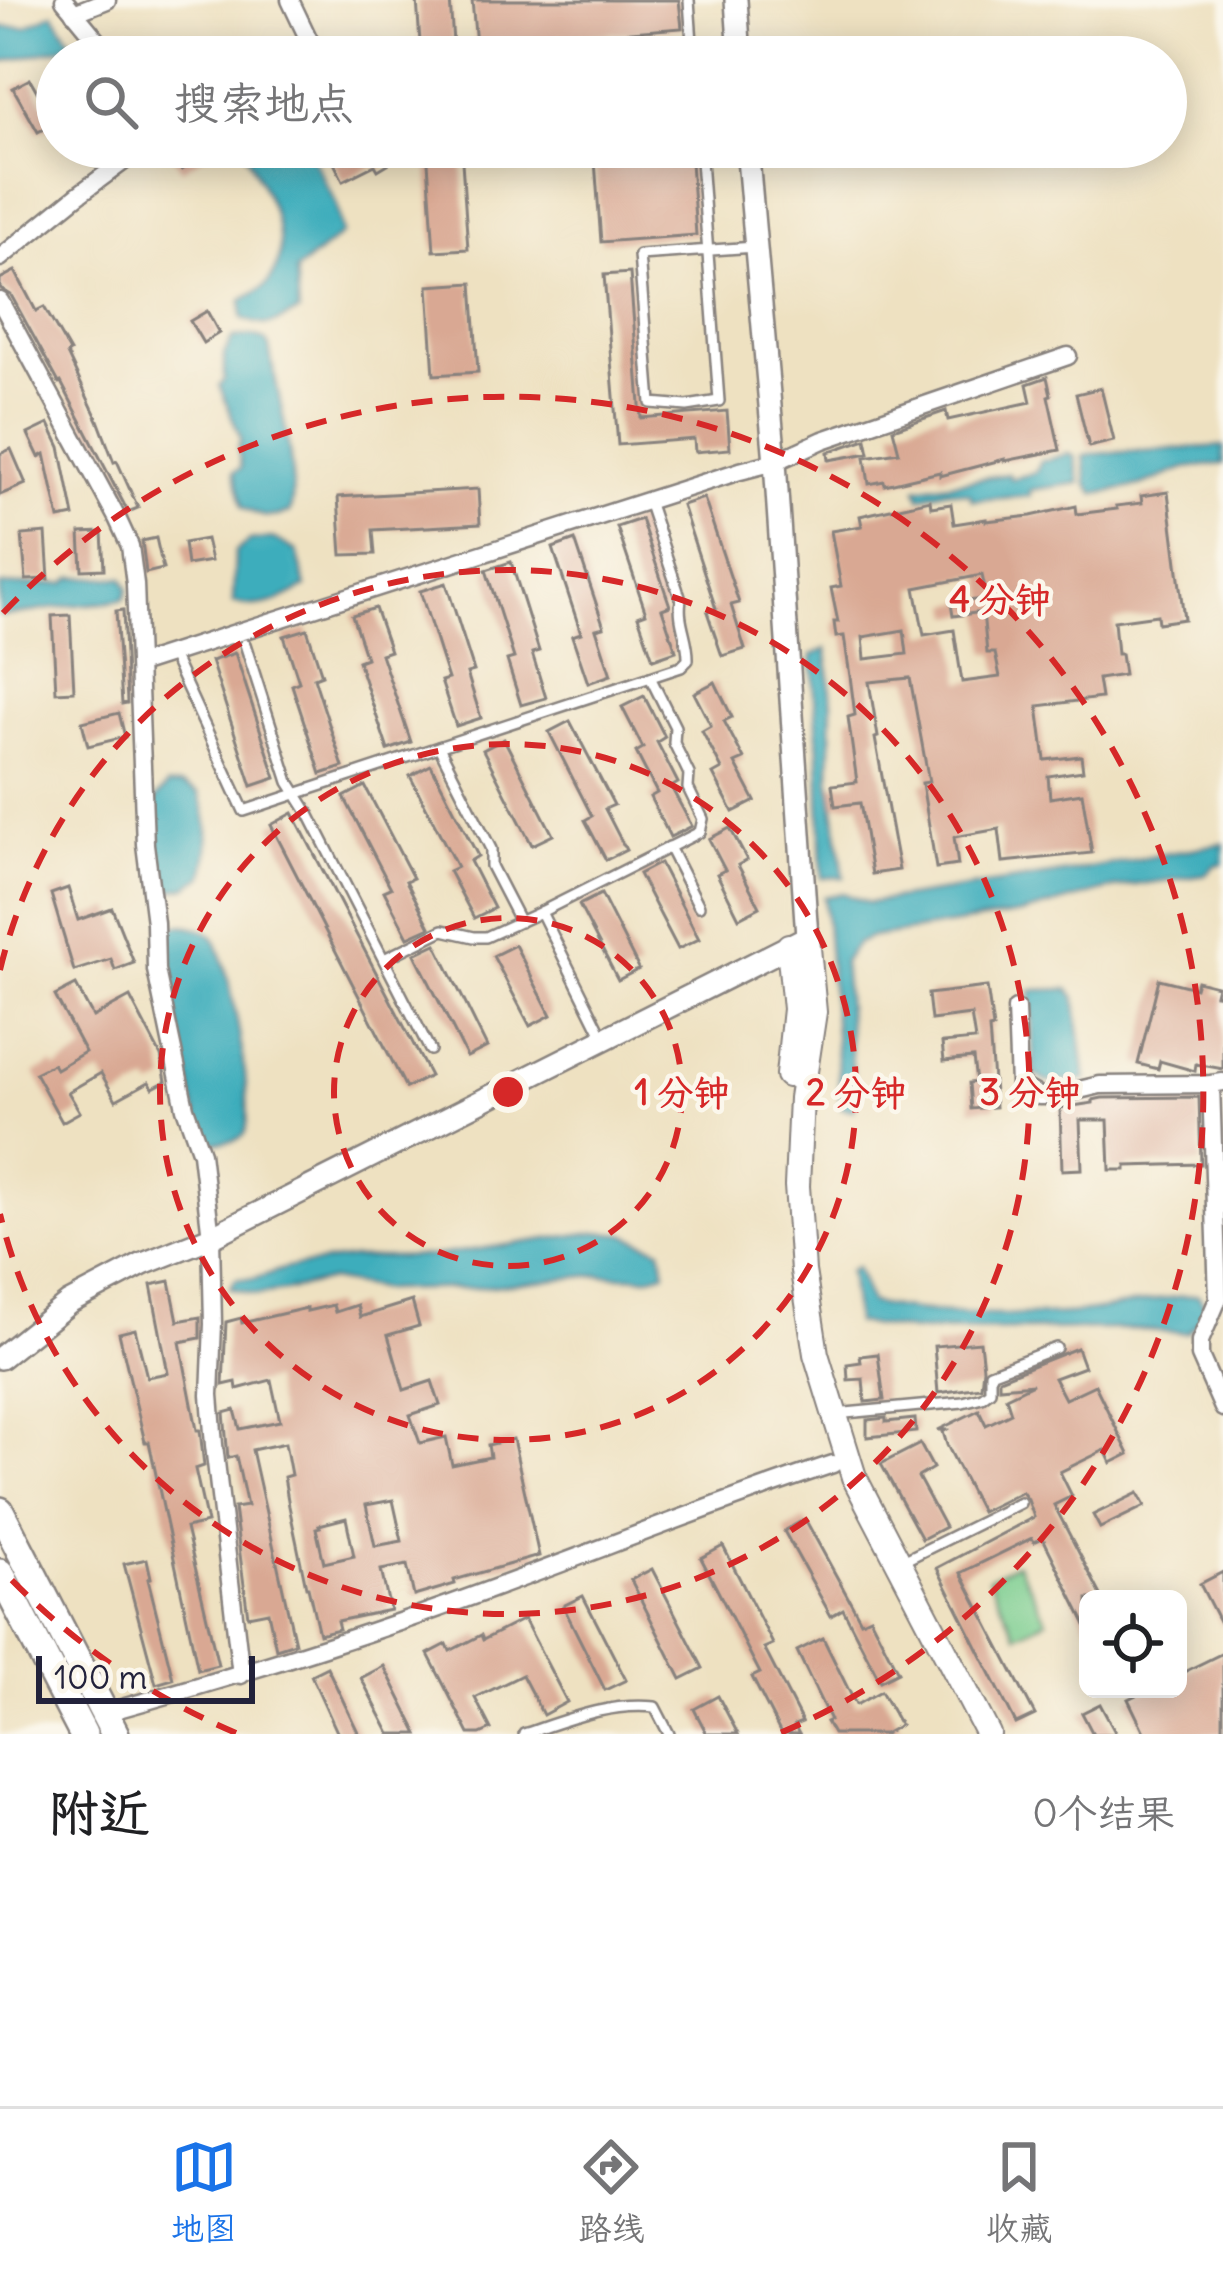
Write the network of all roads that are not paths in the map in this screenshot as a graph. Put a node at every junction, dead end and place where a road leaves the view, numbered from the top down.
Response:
1 (106, 0) edge
2 (290, 0) edge
3 (688, 0) edge
4 (736, 0) edge
5 (69, 7) edge
6 (94, 36) edge
7 (307, 36) edge
8 (691, 36) edge
9 (739, 36) edge
10 (115, 168) edge
11 (702, 168) edge
12 (749, 168) edge
13 (755, 247) junction
14 (709, 250) junction
15 (0, 258) edge
16 (0, 301) edge
17 (1068, 356) dead end
18 (776, 462) junction
19 (648, 501) junction
20 (245, 644) dead end
21 (172, 655) junction
22 (139, 664) junction
23 (650, 677) junction
24 (439, 747) junction
25 (296, 794) junction
26 (669, 848) junction
27 (699, 906) dead end
28 (541, 913) junction
29 (520, 922) junction
30 (798, 941) junction
31 (384, 959) junction
32 (1016, 1010) dead end
33 (604, 1039) junction
34 (430, 1050) dead end
35 (1217, 1083) edge
36 (211, 1237) junction
37 (1056, 1348) dead end
38 (0, 1358) edge
39 (1223, 1408) edge
40 (833, 1414) junction
41 (833, 1464) junction
42 (1020, 1503) dead end
43 (0, 1511) edge
44 (899, 1563) junction
45 (0, 1573) edge
46 (241, 1675) junction
47 (95, 1727) edge
48 (524, 1734) edge
49 (669, 1734) edge
50 (969, 1734) edge
51 (988, 1734) edge

1 - 5 street
2 - 7 street
3 - 8 lane
4 - 9 street
5 - 6 street
10 - 15 street
11 - 14 lane
12 - 13 street
13 - 14 lane
13 - 18 street
14 - 14 lane
16 - 22 street
17 - 18 street
18 - 19 street
18 - 30 street
19 - 21 street
19 - 23 lane
20 - 25 lane
21 - 22 street
21 - 25 lane
22 - 36 street
23 - 24 lane
23 - 26 lane
24 - 25 lane
24 - 29 lane
25 - 31 lane
26 - 27 lane
26 - 28 lane
28 - 29 lane
28 - 33 lane
29 - 31 lane
30 - 33 street
30 - 40 main road
30 - 41 main road
31 - 34 lane
32 - 35 street
33 - 36 street
35 - 39 street
36 - 38 street
36 - 46 street
37 - 40 lane
40 - 44 main road
41 - 46 street
41 - 50 main road
42 - 44 lane
43 - 47 main road
44 - 51 main road
45 - 47 main road
46 - 47 street
48 - 49 lane

